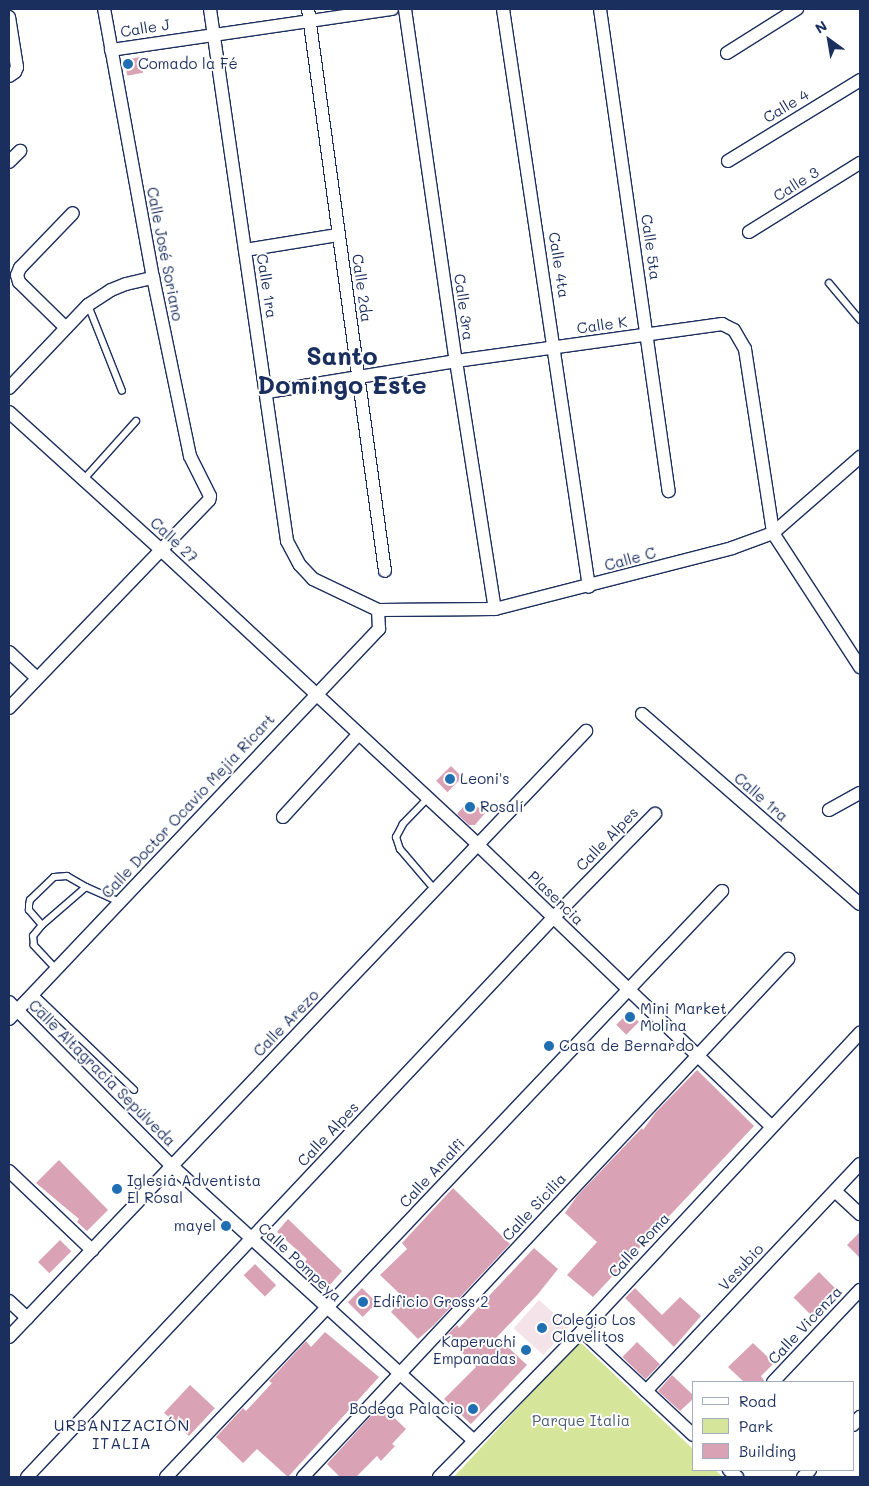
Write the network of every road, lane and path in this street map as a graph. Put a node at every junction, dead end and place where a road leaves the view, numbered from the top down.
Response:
1 (104, 9) edge
2 (210, 9) edge
3 (308, 9) edge
4 (392, 9) edge
5 (405, 9) edge
6 (503, 9) edge
7 (600, 9) edge
8 (797, 9) edge
9 (9, 17) edge
10 (310, 22) junction
11 (213, 34) junction
12 (111, 50) junction
13 (727, 53) dead end
14 (12, 74) edge
15 (860, 80) edge
16 (20, 151) dead end
17 (728, 160) dead end
18 (9, 162) edge
19 (860, 163) edge
20 (73, 213) dead end
21 (749, 232) dead end
22 (338, 235) junction
23 (245, 250) junction
24 (152, 278) junction
25 (829, 283) dead end
26 (88, 305) junction
27 (860, 320) edge
28 (65, 327) junction
29 (648, 334) junction
30 (555, 348) junction
31 (456, 361) junction
32 (359, 377) junction
33 (9, 388) edge
34 (122, 392) dead end
35 (267, 392) junction
36 (9, 412) edge
37 (136, 421) dead end
38 (860, 457) edge
39 (84, 479) junction
40 (669, 491) dead end
41 (773, 533) junction
42 (160, 549) junction
43 (386, 571) dead end
44 (589, 587) junction
45 (495, 609) junction
46 (378, 610) junction
47 (9, 652) edge
48 (860, 667) edge
49 (37, 678) junction
50 (315, 695) junction
51 (9, 708) edge
52 (642, 714) dead end
53 (586, 731) dead end
54 (358, 735) junction
55 (860, 793) edge
56 (427, 799) junction
57 (829, 810) dead end
58 (654, 814) dead end
59 (283, 817) dead end
60 (478, 845) junction
61 (86, 887) junction
62 (435, 890) junction
63 (722, 890) dead end
64 (120, 902) junction
65 (860, 904) edge
66 (553, 918) junction
67 (42, 925) junction
68 (788, 959) dead end
69 (56, 969) junction
70 (628, 989) junction
71 (33, 993) junction
72 (11, 1011) edge
73 (860, 1033) edge
74 (698, 1056) junction
75 (134, 1090) dead end
76 (772, 1127) junction
77 (860, 1164) edge
78 (172, 1166) junction
79 (9, 1171) edge
80 (835, 1191) junction
81 (860, 1214) edge
82 (251, 1239) junction
83 (92, 1250) junction
84 (860, 1290) edge
85 (9, 1301) edge
86 (326, 1308) junction
87 (27, 1318) junction
88 (582, 1331) junction
89 (9, 1337) edge
90 (399, 1375) junction
91 (774, 1381) edge
92 (646, 1391) junction
93 (692, 1434) edge
94 (474, 1441) junction
95 (27, 1477) edge
96 (166, 1477) edge
97 (303, 1477) edge
98 (439, 1477) edge

1 - 12 street, Calle José Soriano
2 - 11 street, Calle 1ra
3 - 10 street, Calle 2da
4 - 10 street, Calle J
5 - 31 street, Calle 3ra
6 - 30 street, Calle 4ta
7 - 29 street, Calle 5ta
8 - 13 street
9 - 14 street
10 - 11 street, Calle J
10 - 22 street, Calle 2da
11 - 12 street, Calle J
11 - 23 street, Calle 1ra
12 - 24 street, Calle José Soriano
15 - 17 street, Calle 4
16 - 18 street
19 - 21 street, Calle 3
20 - 28 street
22 - 23 street
22 - 32 street, Calle 2da
23 - 35 street, Calle 1ra
24 - 26 street
24 - 42 street, Calle José Soriano
25 - 27 lane
26 - 28 street
26 - 34 lane
28 - 33 street
29 - 30 street, Calle K
29 - 40 street, Calle 5ta
29 - 41 street, Calle K
30 - 31 street, Calle K
30 - 44 street, Calle 4ta
31 - 32 street, Calle K
31 - 45 street, Calle 3ra
32 - 35 street, Calle K
32 - 43 street, Calle 2da
35 - 46 street, Calle 1ra
36 - 39 street, Calle 27
37 - 39 lane
38 - 41 street, Calle C
39 - 42 street, Calle 27
41 - 44 street, Calle C
41 - 48 street
42 - 49 street
42 - 50 street, Calle 27
44 - 45 street, Calle C
45 - 46 street, Calle C
46 - 50 street, Calle Doctor Ocavio Mejía Ricart
47 - 49 street
49 - 51 street
50 - 54 street, Plasencia
50 - 64 street, Calle Doctor Ocavio Mejía Ricart
52 - 65 street, Calle 1ra
53 - 60 street, Calle Arezo
54 - 56 street, Plasencia
54 - 59 street
55 - 57 street
56 - 60 street, Plasencia
56 - 62 lane
58 - 66 street, Calle Alpes
60 - 62 street, Calle Arezo
60 - 66 street, Plasencia
61 - 64 lane
61 - 67 lane
61 - 67 lane
62 - 78 street, Calle Arezo
63 - 70 street, Calle Amalfi
64 - 69 street, Calle Doctor Ocavio Mejía Ricart
66 - 70 street, Plasencia
66 - 82 street, Calle Alpes
67 - 69 lane
68 - 74 street, Calle Sicilia
69 - 71 street, Calle Doctor Ocavio Mejía Ricart
70 - 74 street, Plasencia
70 - 86 street, Calle Amalfi
71 - 72 street, Calle Doctor Ocavio Mejía Ricart
71 - 75 lane
72 - 78 street, Calle Altagracia Sepúlveda
73 - 76 street, Calle Roma
74 - 76 street, Plasencia
74 - 90 street, Calle Sicilia
76 - 88 street, Calle Roma
77 - 80 street, Vesubio
78 - 82 street, Calle Pompeya
78 - 83 street, Calle Arezo
79 - 83 street
80 - 81 street
80 - 92 street, Vesubio
82 - 86 street, Calle Pompeya
82 - 95 street, Calle Alpes
83 - 87 street, Calle Arezo
84 - 91 street, Calle Vicenza
85 - 87 street
86 - 90 street, Calle Pompeya
86 - 96 street, Calle Amalfi
87 - 89 street, Calle Arezo
88 - 92 street
88 - 94 street, Calle Roma
90 - 94 street, Calle Pompeya
90 - 97 street, Calle Sicilia
92 - 93 street
94 - 98 street, Calle Roma

